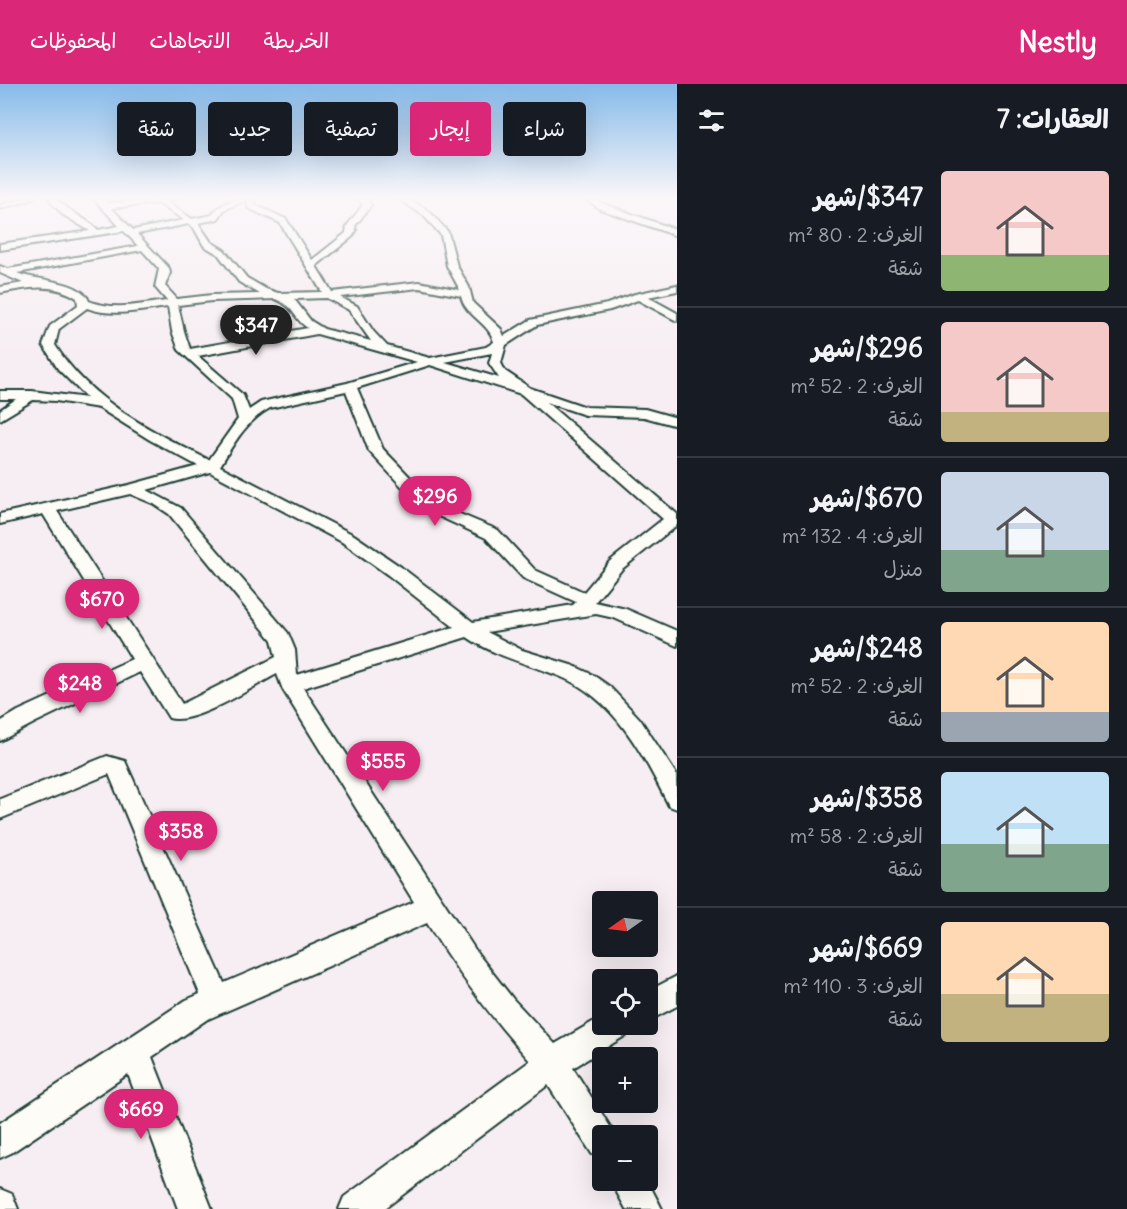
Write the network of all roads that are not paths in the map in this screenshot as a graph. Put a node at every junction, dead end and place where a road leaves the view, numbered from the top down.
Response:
1 (119, 252) edge
2 (149, 252) edge
3 (220, 252) edge
4 (301, 252) edge
5 (326, 252) edge
6 (449, 252) edge
7 (310, 266) junction
8 (4, 271) edge
9 (41, 284) junction
10 (677, 288) edge
11 (0, 290) edge
12 (465, 294) junction
13 (329, 295) junction
14 (639, 296) junction
15 (275, 297) junction
16 (173, 302) junction
17 (84, 303) junction
18 (677, 318) edge
19 (318, 330) junction
20 (500, 344) junction
21 (382, 347) junction
22 (188, 354) junction
23 (432, 361) junction
24 (350, 386) junction
25 (522, 388) junction
26 (0, 395) edge
27 (32, 395) junction
28 (101, 404) junction
29 (0, 416) edge
30 (245, 419) junction
31 (677, 422) edge
32 (212, 467) junction
33 (132, 489) junction
34 (47, 507) junction
35 (0, 519) edge
36 (675, 520) edge
37 (583, 606) junction
38 (471, 629) junction
39 (677, 639) edge
40 (285, 661) junction
41 (144, 662) junction
42 (290, 685) junction
43 (0, 733) edge
44 (677, 799) edge
45 (0, 809) edge
46 (433, 907) junction
47 (677, 990) edge
48 (217, 1001) junction
49 (658, 1001) edge
50 (599, 1035) edge
51 (135, 1053) junction
52 (552, 1063) junction
53 (592, 1126) edge
54 (0, 1142) edge
55 (634, 1191) edge
56 (195, 1209) edge
57 (356, 1209) edge
58 (645, 1209) edge

1 - 8 street
2 - 16 street
3 - 15 street
4 - 7 street
5 - 7 street
6 - 12 street
7 - 13 street
8 - 9 street
9 - 11 street
9 - 17 street
10 - 14 street
12 - 13 street
12 - 20 street
13 - 15 street
13 - 21 street
14 - 18 street
14 - 20 street
15 - 16 street
15 - 19 street
16 - 17 street
16 - 22 street
17 - 28 street
19 - 21 street
19 - 22 street
20 - 23 street
20 - 25 street
21 - 23 street
22 - 30 street
23 - 24 street
23 - 25 street
24 - 30 street
24 - 37 street
25 - 31 street
25 - 36 street
26 - 27 street
27 - 28 street
27 - 29 street
28 - 32 street
30 - 32 street
32 - 33 street
32 - 38 street
33 - 34 street
33 - 40 street
34 - 35 street
34 - 41 street
36 - 37 street
37 - 38 street
37 - 39 street
38 - 42 street
38 - 44 street
40 - 41 street
40 - 42 street
41 - 43 street
42 - 46 street
45 - 48 street
46 - 48 street
46 - 52 street
47 - 49 street
48 - 51 street
50 - 52 street
51 - 54 street
51 - 56 street
52 - 53 street
52 - 57 street
55 - 58 street

